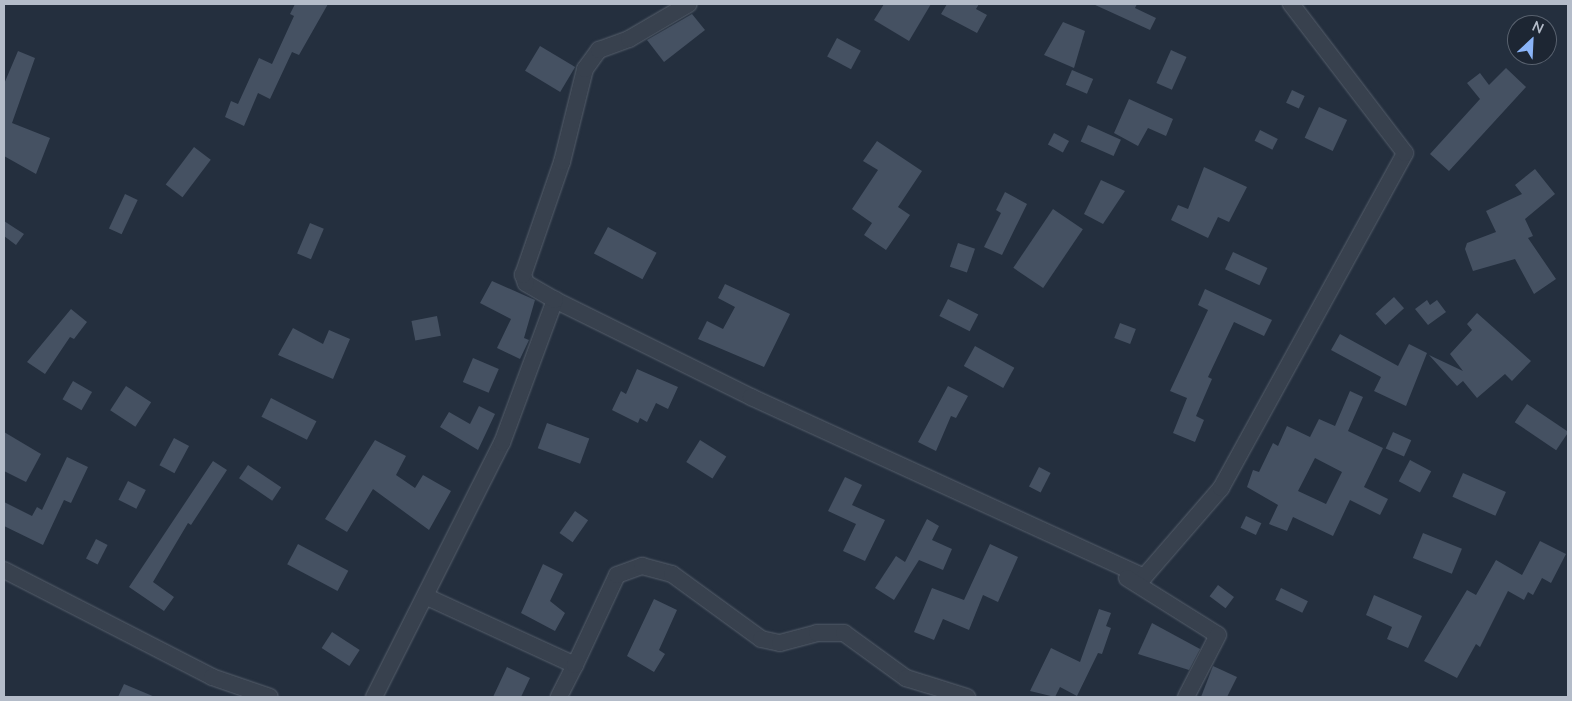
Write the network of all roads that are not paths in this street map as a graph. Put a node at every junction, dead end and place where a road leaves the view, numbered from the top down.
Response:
1 (689, 4) edge
2 (1291, 4) edge
3 (555, 300) junction
4 (4, 570) edge
5 (426, 597) junction
6 (575, 665) junction
7 (270, 697) edge
8 (374, 697) edge
9 (559, 697) edge
10 (966, 697) edge
11 (1186, 697) edge

1 - 3 street
2 - 3 street
3 - 5 street
3 - 11 street
4 - 7 street
5 - 6 street
5 - 8 street
6 - 9 street
6 - 10 street

